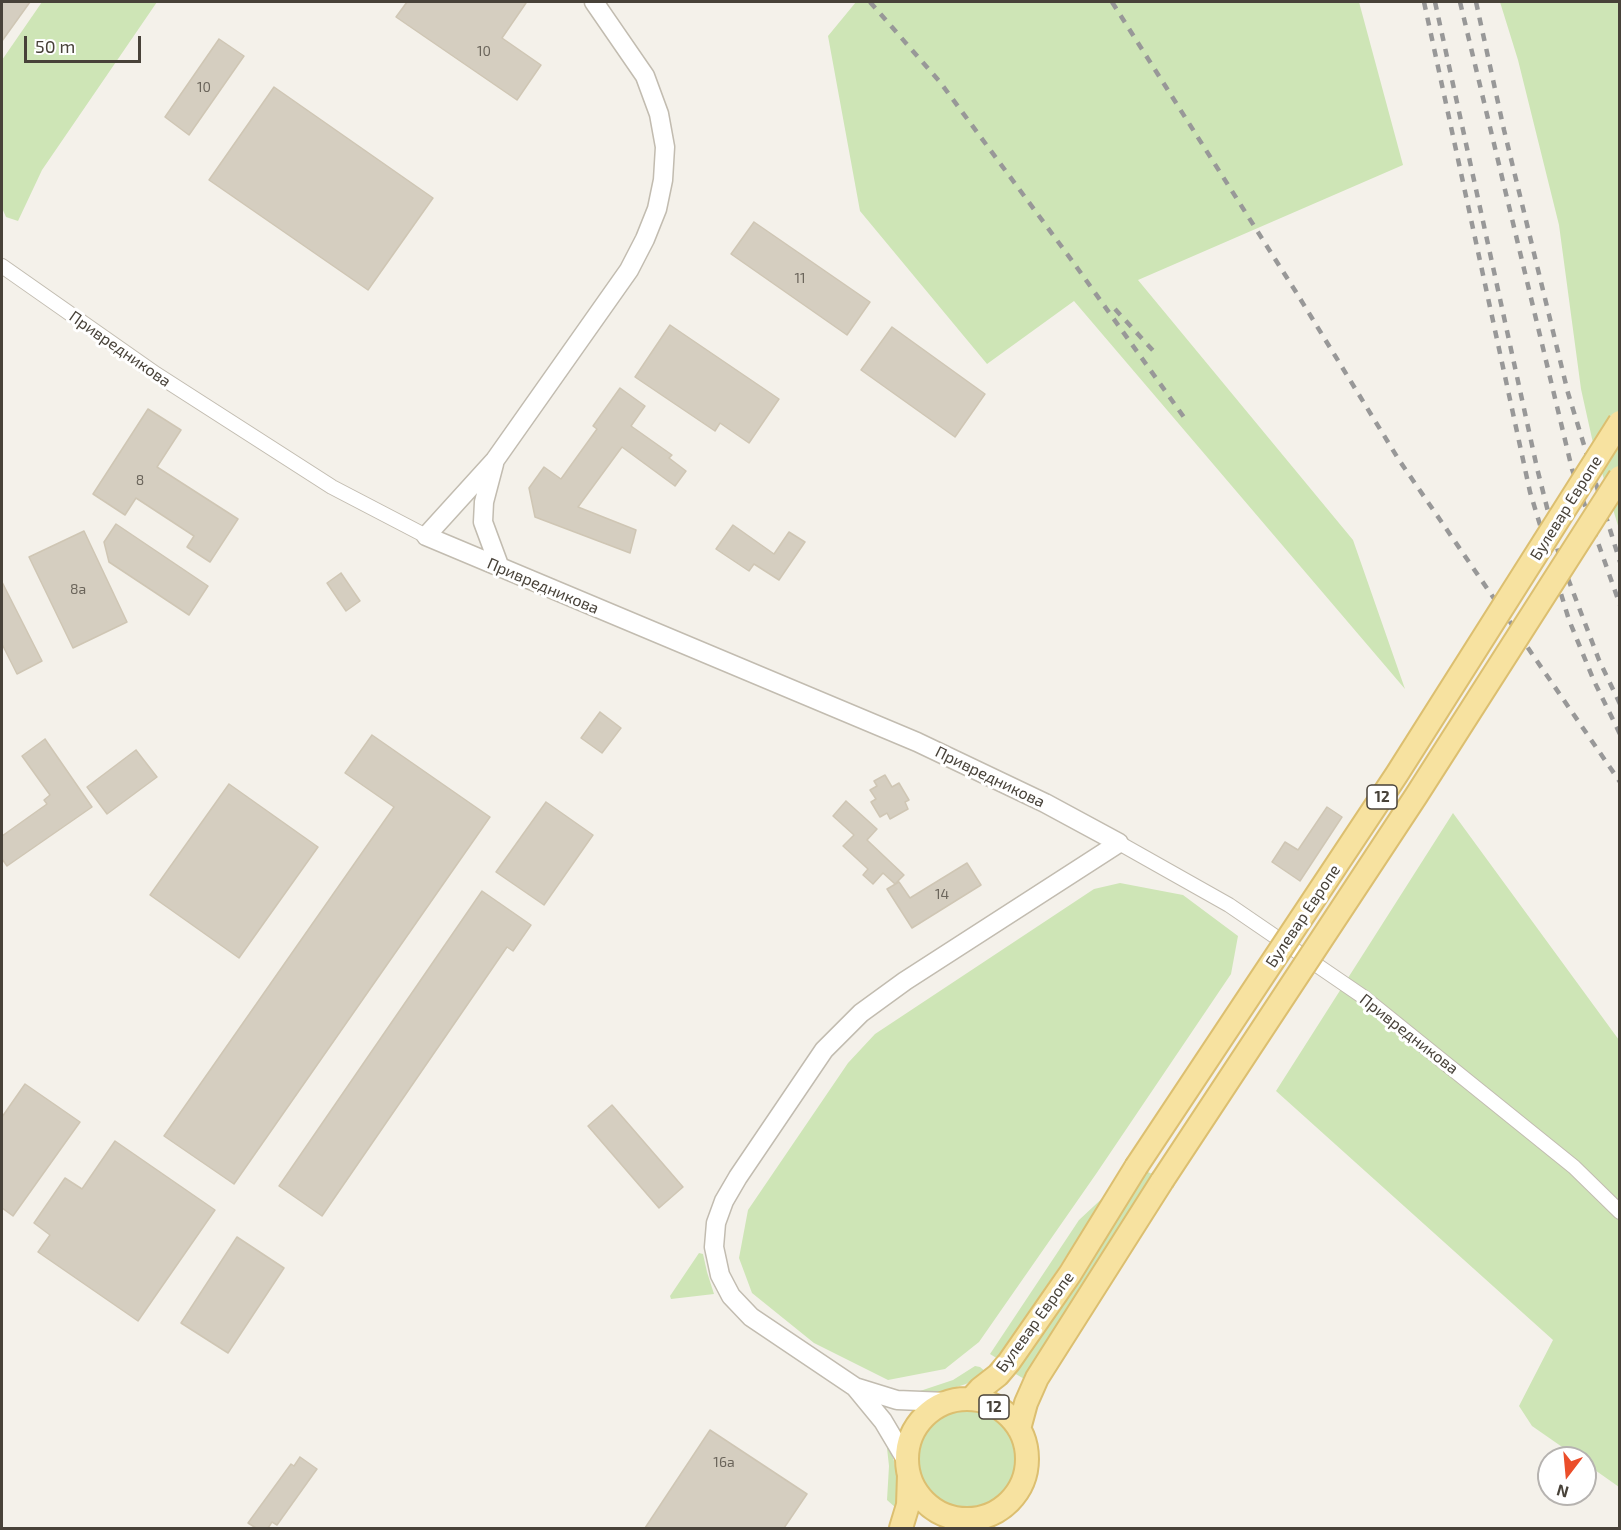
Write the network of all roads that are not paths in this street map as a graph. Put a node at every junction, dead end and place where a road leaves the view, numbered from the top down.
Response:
1 (594, 2) edge
2 (2, 266) edge
3 (1620, 422) edge
4 (495, 460) junction
5 (1620, 477) edge
6 (426, 536) junction
7 (500, 568) junction
8 (1119, 843) junction
9 (1620, 1212) edge
10 (855, 1387) junction
11 (971, 1399) junction
12 (947, 1402) junction
13 (1019, 1429) junction
14 (909, 1468) junction
15 (965, 1524) edge
16 (901, 1528) edge

1 - 4 street
2 - 6 street, Привредникова
3 - 11 main road, Булевар Европе / 12, bridge
4 - 6 street
4 - 7 street
5 - 13 main road, Булевар Европе / 12, bridge
6 - 7 street, Привредникова
7 - 8 street, Привредникова
8 - 9 street, Привредникова
8 - 10 street
10 - 12 street
10 - 14 street
11 - 12 main road, 12
11 - 13 main road, 12
12 - 14 main road
13 - 15 main road, 12
14 - 15 main road, 12
14 - 16 main road

